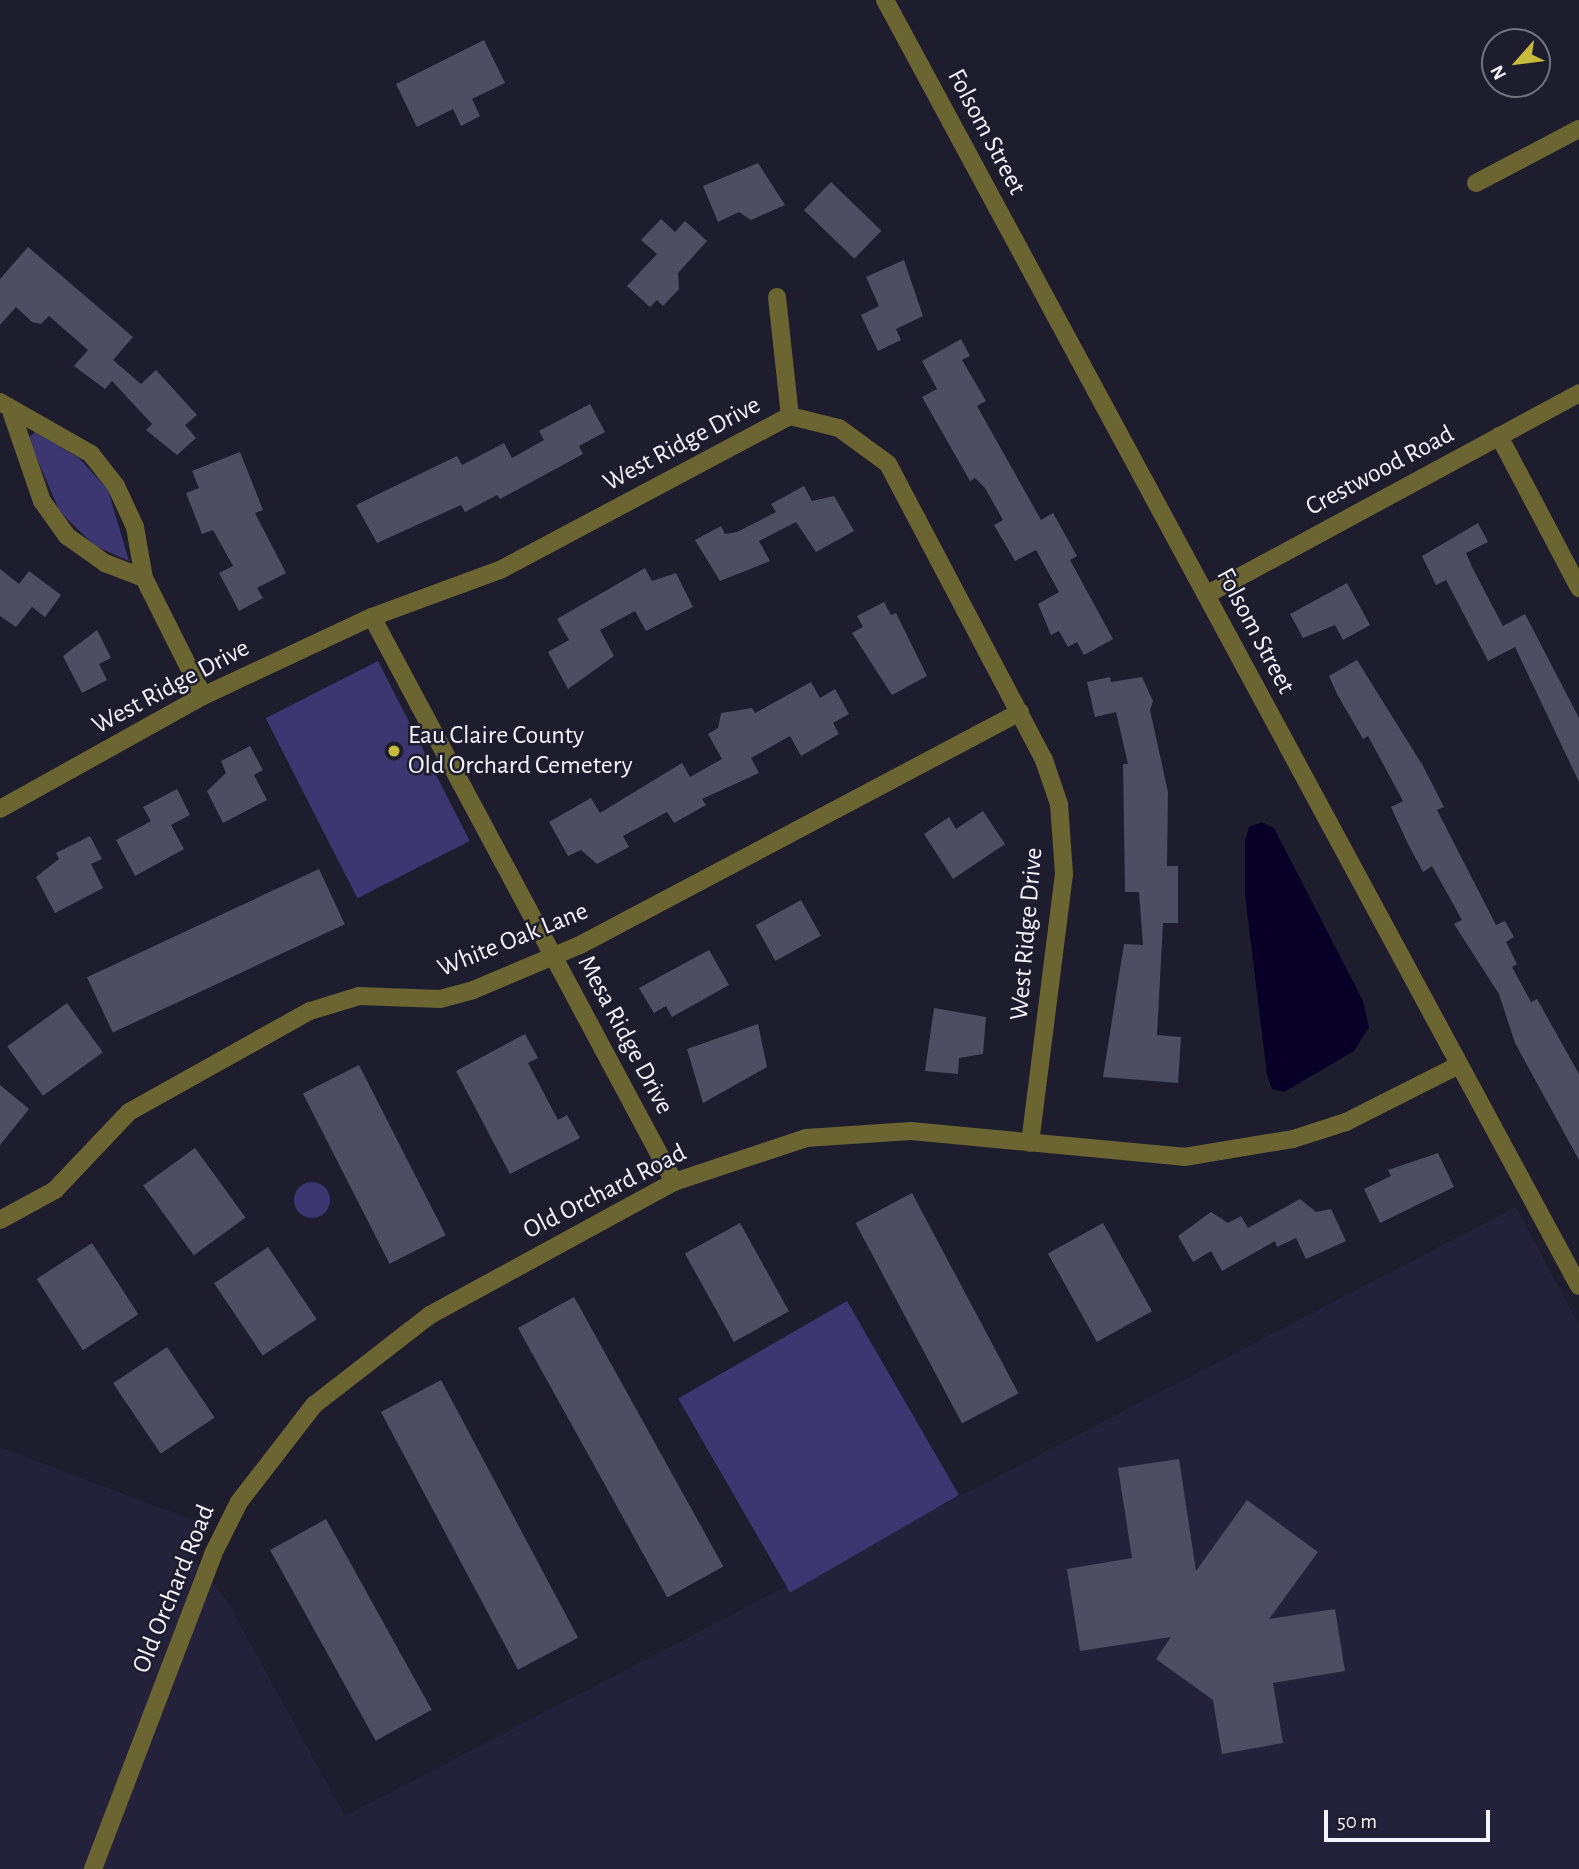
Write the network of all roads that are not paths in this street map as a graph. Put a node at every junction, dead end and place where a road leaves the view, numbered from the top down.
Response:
1 (885, 0) edge
2 (1579, 129) edge
3 (1476, 183) dead end
4 (777, 296) dead end
5 (1579, 393) edge
6 (6, 408) edge
7 (790, 416) junction
8 (1499, 436) junction
9 (144, 579) junction
10 (1579, 588) edge
11 (1206, 595) junction
12 (372, 617) junction
13 (203, 696) junction
14 (1020, 712) junction
15 (0, 809) edge
16 (553, 956) junction
17 (1459, 1065) junction
18 (1030, 1143) junction
19 (674, 1182) junction
20 (0, 1220) edge
21 (1579, 1286) edge
22 (93, 1869) edge

1 - 11 street, Folsom Street
2 - 3 street
4 - 7 street
5 - 8 street, Crestwood Road
6 - 9 street
6 - 9 street
7 - 12 street, West Ridge Drive
7 - 14 street, West Ridge Drive
8 - 10 street
8 - 11 street, Crestwood Road
9 - 13 street
11 - 17 street, Folsom Street
12 - 13 street, West Ridge Drive
12 - 16 street, Mesa Ridge Drive
13 - 15 street, West Ridge Drive
14 - 16 street, White Oak Lane
14 - 18 street, West Ridge Drive
16 - 19 street, Mesa Ridge Drive
16 - 20 street, White Oak Lane
17 - 18 street, Old Orchard Road
17 - 21 street, Folsom Street
18 - 19 street, Old Orchard Road
19 - 22 street, Old Orchard Road

